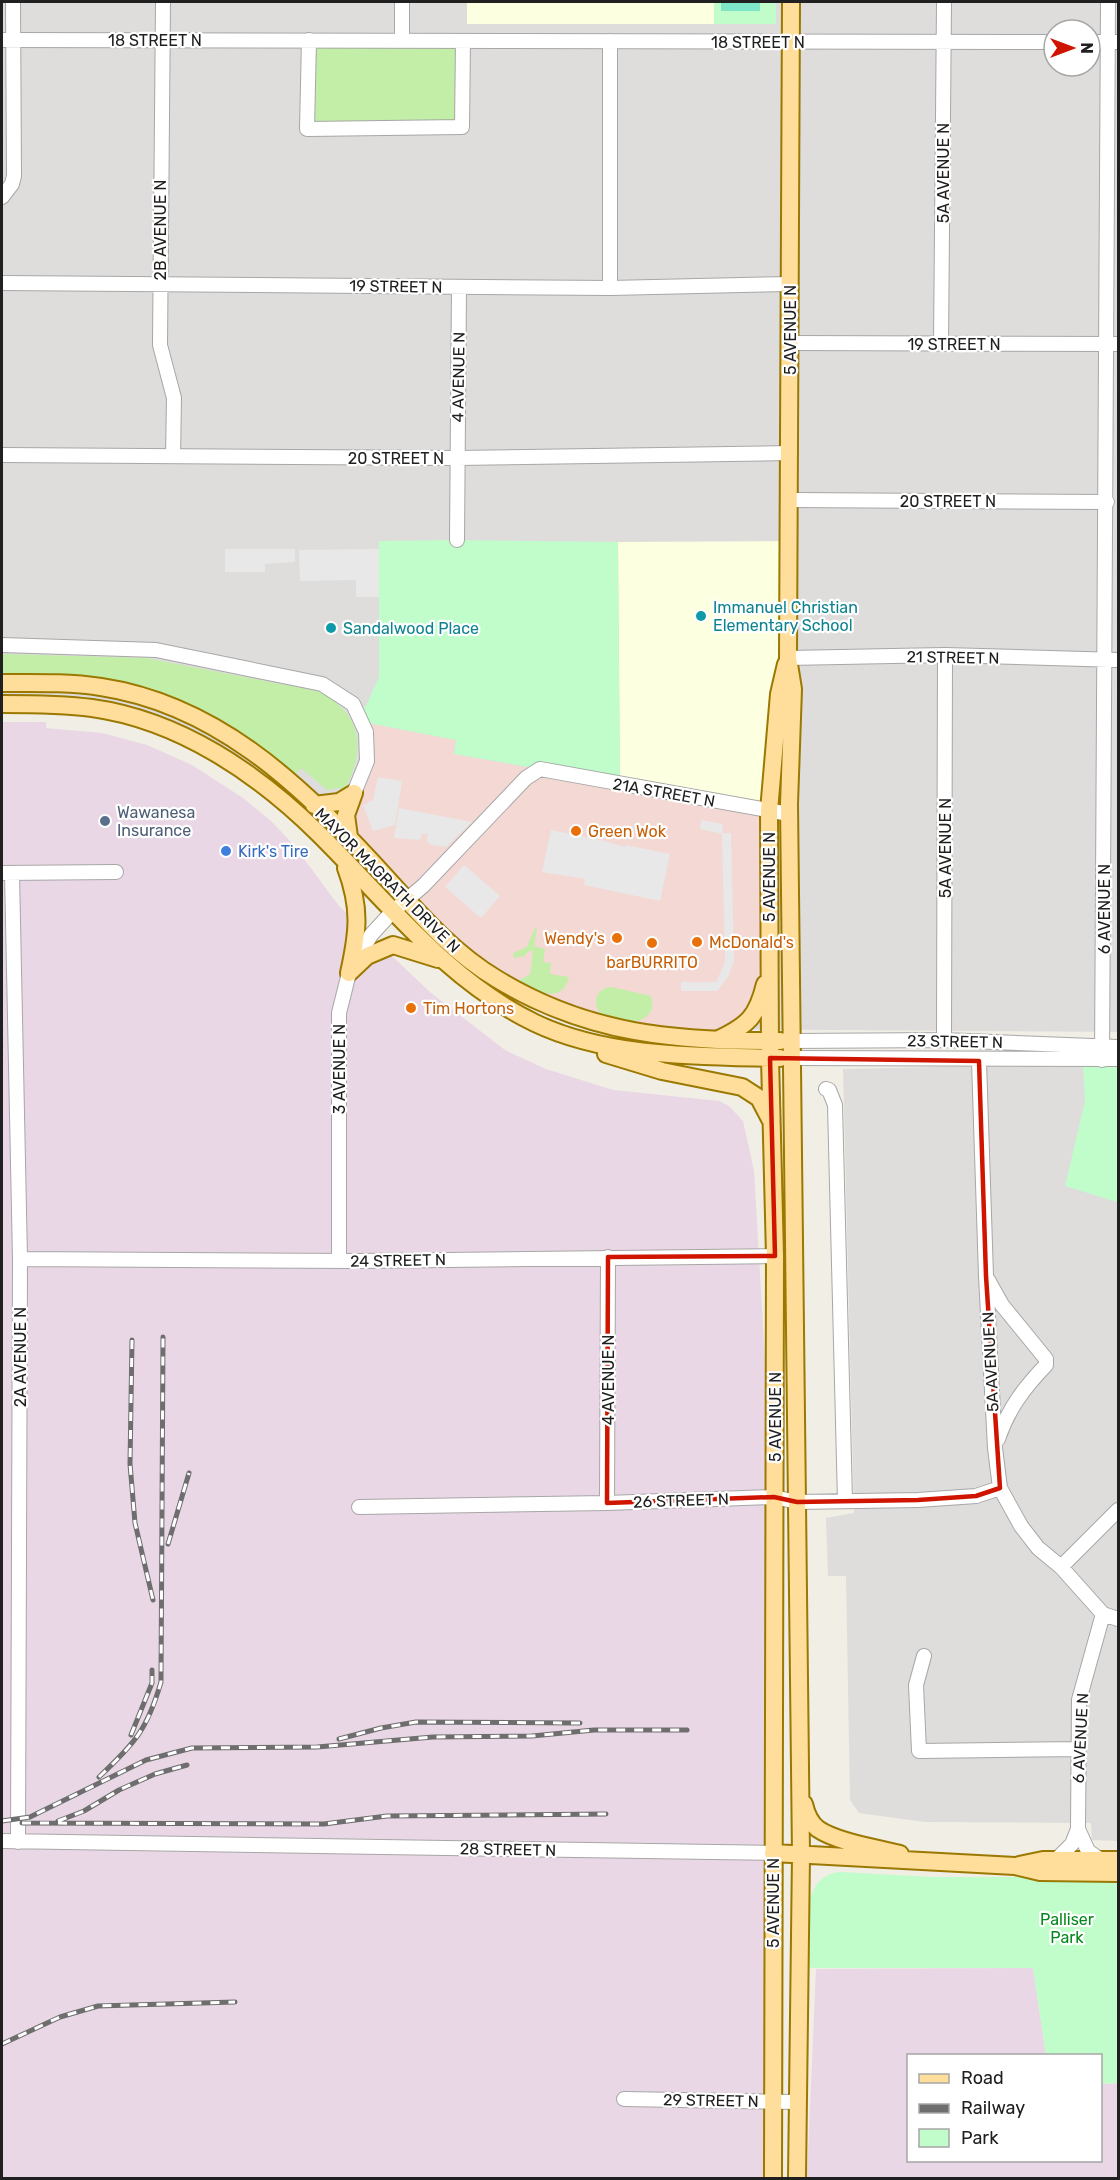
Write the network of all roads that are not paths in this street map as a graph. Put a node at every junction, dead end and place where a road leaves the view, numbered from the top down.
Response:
1 (13, 2) edge
2 (163, 2) edge
3 (402, 2) edge
4 (791, 2) edge
5 (944, 2) edge
6 (1108, 2) edge
7 (7, 40) edge
8 (161, 40) junction
9 (309, 40) junction
10 (402, 40) junction
11 (463, 41) junction
12 (610, 41) junction
13 (791, 41) junction
14 (944, 42) junction
15 (1042, 42) edge
16 (1113, 42) edge
17 (2, 197) edge
18 (2, 282) edge
19 (160, 284) junction
20 (790, 284) junction
21 (459, 287) junction
22 (610, 288) junction
23 (790, 343) junction
24 (941, 344) junction
25 (1112, 344) edge
26 (790, 453) junction
27 (2, 455) edge
28 (173, 456) junction
29 (457, 458) junction
30 (790, 500) junction
31 (1107, 502) junction
32 (457, 540) dead end
33 (1113, 553) edge
34 (2, 645) edge
35 (945, 655) junction
36 (788, 658) junction
37 (1112, 660) edge
38 (2, 683) edge
39 (2, 704) edge
40 (540, 769) joint
41 (354, 793) junction
42 (314, 805) junction
43 (769, 811) junction
44 (789, 814) junction
45 (349, 837) junction
46 (342, 859) junction
47 (116, 872) dead end
48 (7, 873) edge
49 (407, 900) junction
50 (392, 912) junction
51 (443, 960) junction
52 (769, 963) junction
53 (349, 973) junction
54 (572, 1038) junction
55 (715, 1040) junction
56 (944, 1040) junction
57 (790, 1041) junction
58 (1103, 1045) junction
59 (1119, 1047) edge
60 (770, 1049) junction
61 (791, 1058) junction
62 (1119, 1059) edge
63 (1102, 1060) junction
64 (979, 1061) junction
65 (826, 1089) dead end
66 (771, 1121) junction
67 (775, 1256) junction
68 (608, 1257) junction
69 (20, 1259) junction
70 (339, 1261) junction
71 (986, 1276) junction
72 (995, 1448) junction
73 (1000, 1488) junction
74 (774, 1497) junction
75 (797, 1502) junction
76 (845, 1502) junction
77 (607, 1503) junction
78 (359, 1507) dead end
79 (1119, 1510) edge
80 (1061, 1567) junction
81 (1103, 1614) junction
82 (1119, 1619) edge
83 (924, 1656) dead end
84 (1078, 1749) junction
85 (800, 1791) junction
86 (1078, 1828) junction
87 (2, 1841) edge
88 (18, 1842) junction
89 (773, 1853) junction
90 (801, 1855) junction
91 (1056, 1860) junction
92 (1101, 1860) junction
93 (1119, 1860) edge
94 (939, 1864) junction
95 (1015, 1866) junction
96 (1119, 1873) edge
97 (624, 2099) dead end
98 (774, 2101) junction
99 (797, 2102) junction
100 (773, 2178) edge
101 (797, 2178) edge

1 - 7 street
2 - 8 street, 2B AVENUE N
3 - 10 street
4 - 13 main road, 5 AVENUE N
5 - 14 street, 5A AVENUE N
6 - 16 street, 6 AVENUE N
7 - 8 street, 18 STREET N
7 - 17 street
8 - 9 street, 18 STREET N
8 - 19 street, 2B AVENUE N
9 - 10 street, 18 STREET N
9 - 11 street
10 - 11 street, 18 STREET N
11 - 12 street, 18 STREET N
12 - 13 street, 18 STREET N
12 - 22 street
13 - 14 street, 18 STREET N
13 - 20 main road, 5 AVENUE N
14 - 15 street, 18 STREET N
14 - 24 street, 5A AVENUE N
16 - 25 street, 6 AVENUE N
18 - 19 street, 19 STREET N
19 - 21 street, 19 STREET N
19 - 28 street, 2B AVENUE N
20 - 22 street, 19 STREET N
20 - 23 main road, 5 AVENUE N
21 - 22 street, 19 STREET N
21 - 29 street, 4 AVENUE N
23 - 24 street, 19 STREET N
23 - 26 main road, 5 AVENUE N
24 - 25 street, 19 STREET N
25 - 31 street, 6 AVENUE N
26 - 29 street, 20 STREET N
26 - 30 main road, 5 AVENUE N
27 - 28 street, 20 STREET N
28 - 29 street, 20 STREET N
29 - 32 street, 4 AVENUE N
30 - 31 street, 20 STREET N
30 - 36 main road, 5 AVENUE N
31 - 33 street, 6 AVENUE N
33 - 37 street, 6 AVENUE N
34 - 41 street
35 - 36 street, 21 STREET N
35 - 37 street, 21 STREET N
35 - 56 street, 5A AVENUE N
36 - 43 main road, 5 AVENUE N
36 - 44 main road, 5 AVENUE N
37 - 58 street, 6 AVENUE N
38 - 42 main road, MAYOR MAGRATH DRIVE N
39 - 46 main road, MAYOR MAGRATH DRIVE N
40 - 43 street, 21A STREET N
40 - 49 street, 3 AVENUE N
41 - 42 main road
41 - 45 main road
42 - 45 main road, MAYOR MAGRATH DRIVE N
43 - 44 street, 21A STREET N
43 - 52 main road, 5 AVENUE N
44 - 57 main road, 5 AVENUE N
45 - 49 main road, MAYOR MAGRATH DRIVE N
46 - 50 main road, MAYOR MAGRATH DRIVE N
46 - 53 main road
47 - 48 street
48 - 69 street, 2A AVENUE N
49 - 50 street, 3 AVENUE N
49 - 55 main road, MAYOR MAGRATH DRIVE N
50 - 51 main road, MAYOR MAGRATH DRIVE N
50 - 53 street, 3 AVENUE N
51 - 53 main road
51 - 54 main road, MAYOR MAGRATH DRIVE N
52 - 55 main road
52 - 60 main road, 5 AVENUE N
53 - 70 street, 3 AVENUE N
54 - 60 main road, MAYOR MAGRATH DRIVE N
54 - 66 main road
55 - 60 main road, MAYOR MAGRATH DRIVE N
56 - 57 street, 23 STREET N
56 - 58 street, 23 STREET N
57 - 60 main road, MAYOR MAGRATH DRIVE N
57 - 61 main road, 5 AVENUE N
58 - 59 street, 23 STREET N
58 - 63 street, 6 AVENUE N
60 - 61 main road, MAYOR MAGRATH DRIVE N
60 - 66 main road, 5 AVENUE N
61 - 64 street, 23 STREET N
61 - 75 main road, 5 AVENUE N
62 - 63 street, 23 STREET N
63 - 64 street, 23 STREET N
64 - 71 street, 5A AVENUE N
65 - 76 street
66 - 67 main road, 5 AVENUE N
67 - 68 street, 24 STREET N
67 - 74 main road, 5 AVENUE N
68 - 70 street, 24 STREET N
68 - 77 street, 4 AVENUE N
69 - 70 street, 24 STREET N
69 - 88 street, 2A AVENUE N
71 - 72 street, 5A AVENUE N
71 - 72 street, 5A AVENUE N
72 - 73 street, 5A AVENUE N
73 - 76 street, 26 STREET N
73 - 80 street, 5A AVENUE N
74 - 75 street, 26 STREET N
74 - 77 street, 26 STREET N
74 - 89 main road, 5 AVENUE N
75 - 76 street, 26 STREET N
75 - 85 main road, 5 AVENUE N
77 - 78 street, 26 STREET N
79 - 80 street
80 - 81 street, 5A AVENUE N
81 - 82 street
81 - 84 street, 6 AVENUE N
83 - 84 street
84 - 86 street, 6 AVENUE N
85 - 90 main road, 5 AVENUE N
85 - 94 main road
86 - 91 street
86 - 92 street, 6 AVENUE N
87 - 88 street, 28 STREET N
88 - 89 street, 28 STREET N
89 - 90 main road, 28 STREET N
89 - 98 main road, 5 AVENUE N
90 - 94 main road, 28 STREET N
90 - 99 main road, 5 AVENUE N
91 - 92 main road, 28 STREET N
91 - 95 main road, 28 STREET N
92 - 93 main road, 28 STREET N
94 - 95 main road, 28 STREET N
95 - 96 main road, 28 STREET N
97 - 98 street, 29 STREET N
98 - 99 street, 29 STREET N
98 - 100 main road, 5 AVENUE N
99 - 101 main road, 5 AVENUE N

